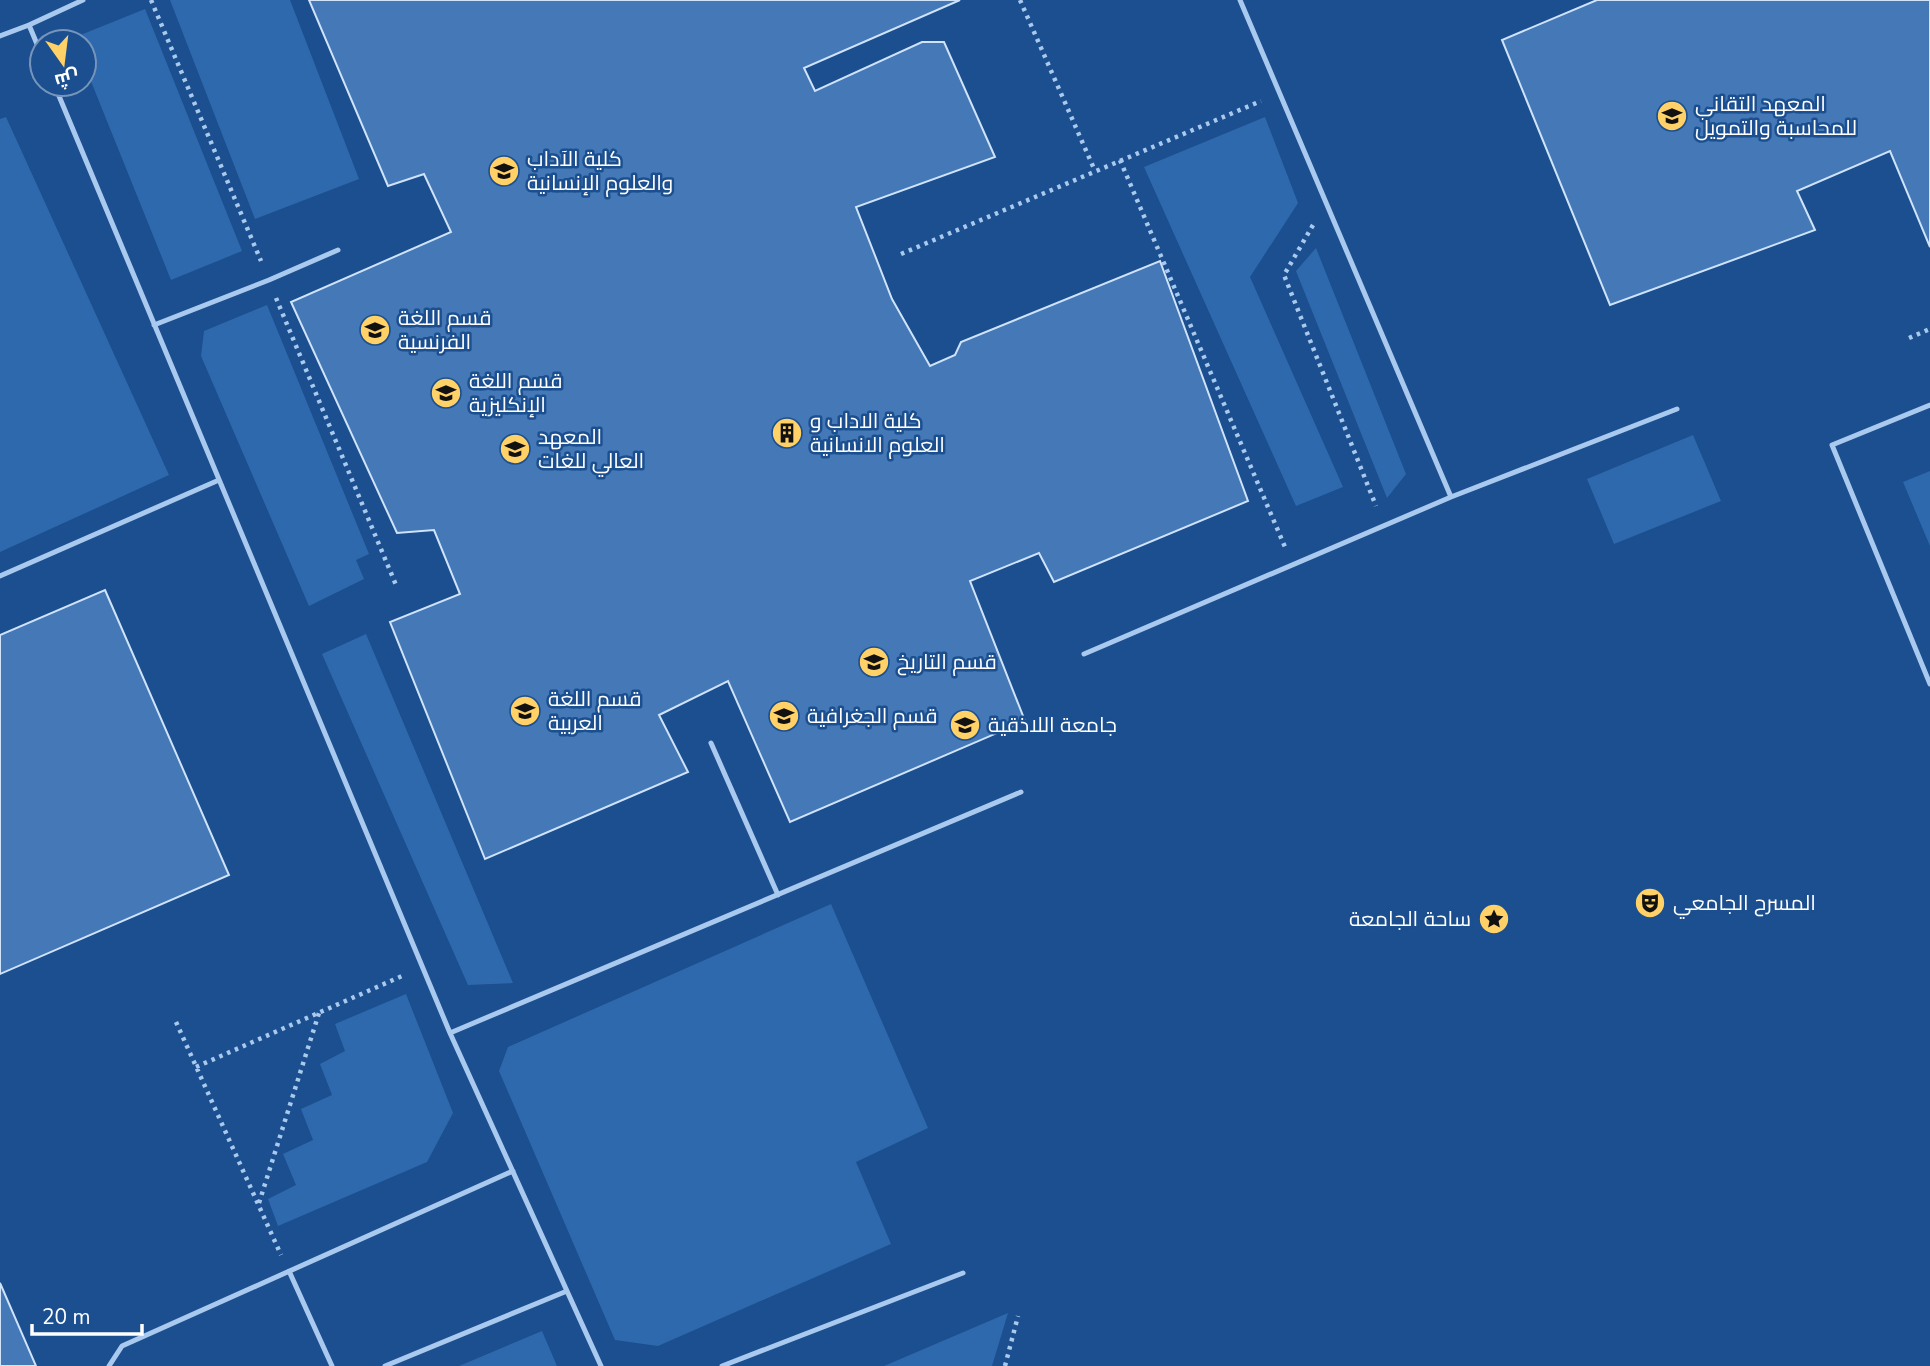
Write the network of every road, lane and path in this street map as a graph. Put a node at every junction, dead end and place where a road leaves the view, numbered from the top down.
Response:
1 (83, 0) edge
2 (1020, 0) edge
3 (1240, 0) edge
4 (29, 25) junction
5 (30, 28) edge
6 (0, 36) edge
7 (1279, 93) junction
8 (60, 98) edge
9 (1120, 160) junction
10 (1096, 171) junction
11 (1326, 204) junction
12 (338, 250) dead end
13 (901, 254) dead end
14 (154, 325) junction
15 (1930, 329) edge
16 (1909, 338) dead end
17 (1930, 405) edge
18 (1677, 409) dead end
19 (219, 480) junction
20 (1451, 497) junction
21 (1384, 526) junction
22 (1292, 564) junction
23 (0, 576) edge
24 (1084, 654) dead end
25 (1930, 684) edge
26 (711, 743) dead end
27 (1021, 792) dead end
28 (778, 895) junction
29 (422, 967) junction
30 (318, 1013) junction
31 (176, 1022) dead end
32 (450, 1033) junction
33 (196, 1067) junction
34 (513, 1171) junction
35 (259, 1204) junction
36 (289, 1271) junction
37 (964, 1272) dead end
38 (566, 1291) junction
39 (1018, 1316) dead end
40 (109, 1366) edge
41 (332, 1366) edge
42 (385, 1366) edge
43 (601, 1366) edge
44 (722, 1366) edge
45 (1005, 1366) edge

1 - 4 lane
2 - 10 path
3 - 7 lane
4 - 5 lane
4 - 6 lane
7 - 9 path
7 - 11 lane
8 - 14 lane
9 - 10 path
9 - 22 path
10 - 13 path
11 - 20 lane
11 - 21 path
12 - 14 lane
14 - 19 lane
15 - 16 path
17 - 25 lane
18 - 20 lane
19 - 23 lane
19 - 29 lane
20 - 21 lane
21 - 22 lane
22 - 24 lane
26 - 28 lane
27 - 28 lane
28 - 32 lane
29 - 30 path
29 - 32 lane
30 - 33 path
30 - 35 path
31 - 33 path
32 - 34 lane
33 - 35 path
34 - 36 lane
34 - 38 lane
35 - 36 path
36 - 40 lane
36 - 41 lane
37 - 44 lane
38 - 42 lane
38 - 43 lane
39 - 45 path

